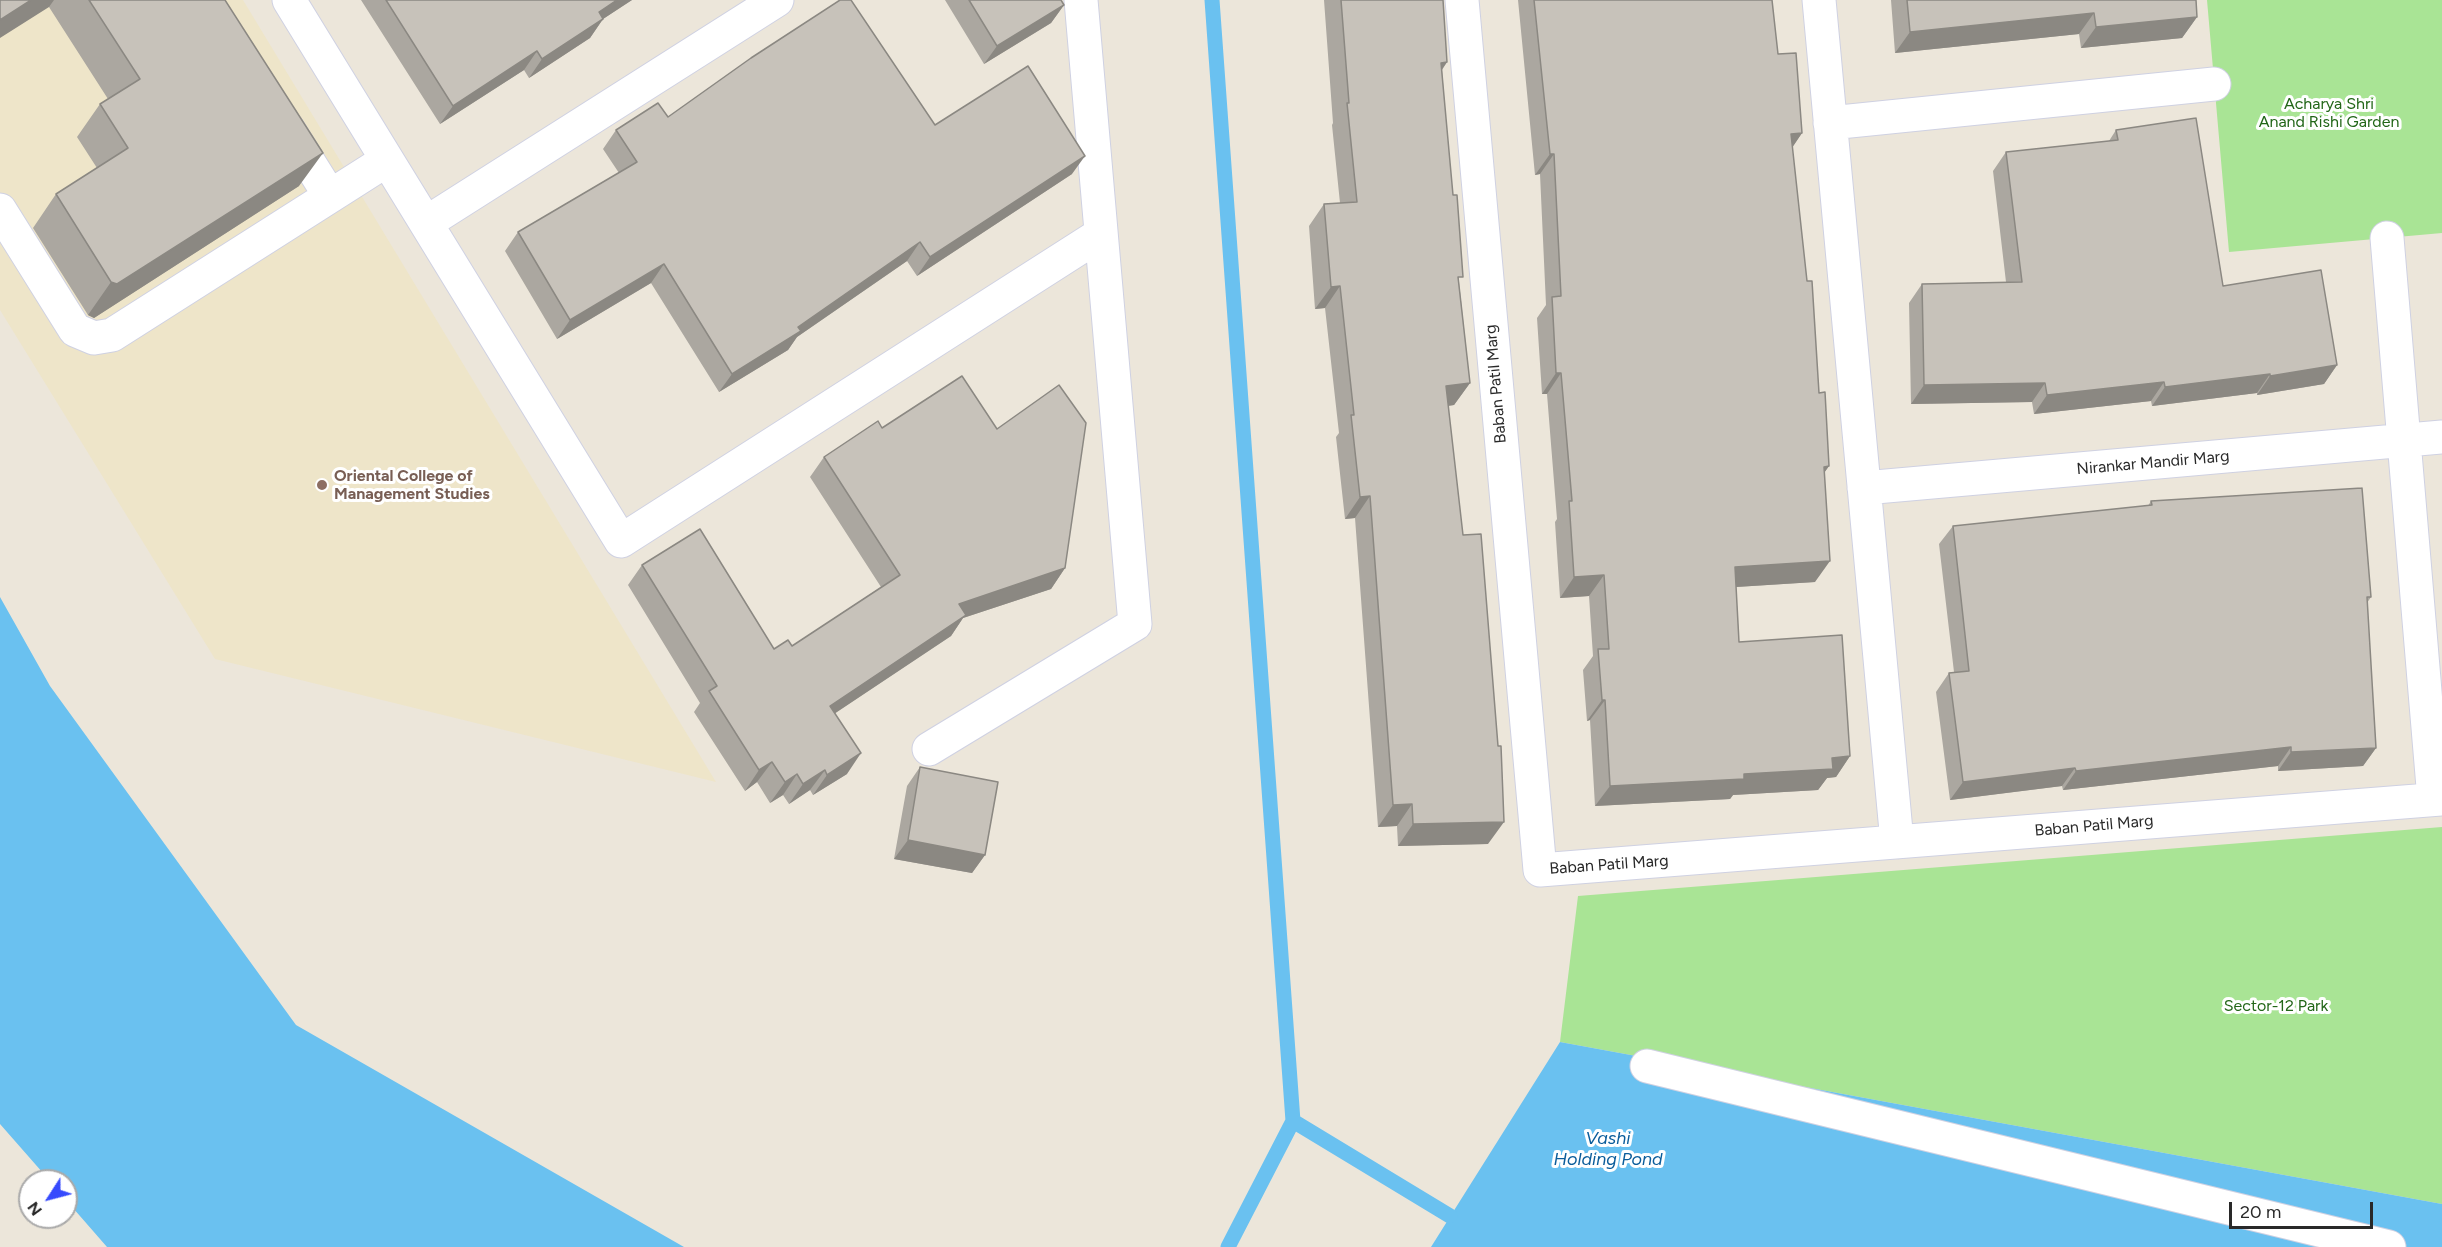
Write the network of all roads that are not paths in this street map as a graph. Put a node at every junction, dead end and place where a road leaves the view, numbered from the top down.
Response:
1 (289, 0) edge
2 (777, 0) edge
3 (1081, 0) edge
4 (1462, 0) edge
5 (1819, 0) edge
6 (2214, 84) dead end
7 (275, 108) edge
8 (1830, 123) junction
9 (387, 160) junction
10 (330, 196) junction
11 (0, 210) edge
12 (426, 223) junction
13 (1101, 234) junction
14 (2387, 238) dead end
15 (2442, 437) edge
16 (2404, 441) junction
17 (1864, 488) junction
18 (929, 749) dead end
19 (2438, 799) edge
20 (1897, 842) junction
21 (1647, 1066) dead end
22 (2389, 1247) edge

1 - 9 street
2 - 12 street
3 - 13 street
4 - 20 street, Baban Patil Marg
5 - 8 street
6 - 8 street
7 - 10 street
8 - 17 street
9 - 10 street
9 - 12 street
10 - 11 street
12 - 13 street
13 - 18 street
14 - 16 street
15 - 16 street, Nirankar Mandir Marg
16 - 17 street, Nirankar Mandir Marg
16 - 19 street
17 - 20 street
19 - 20 street, Baban Patil Marg
21 - 22 street

